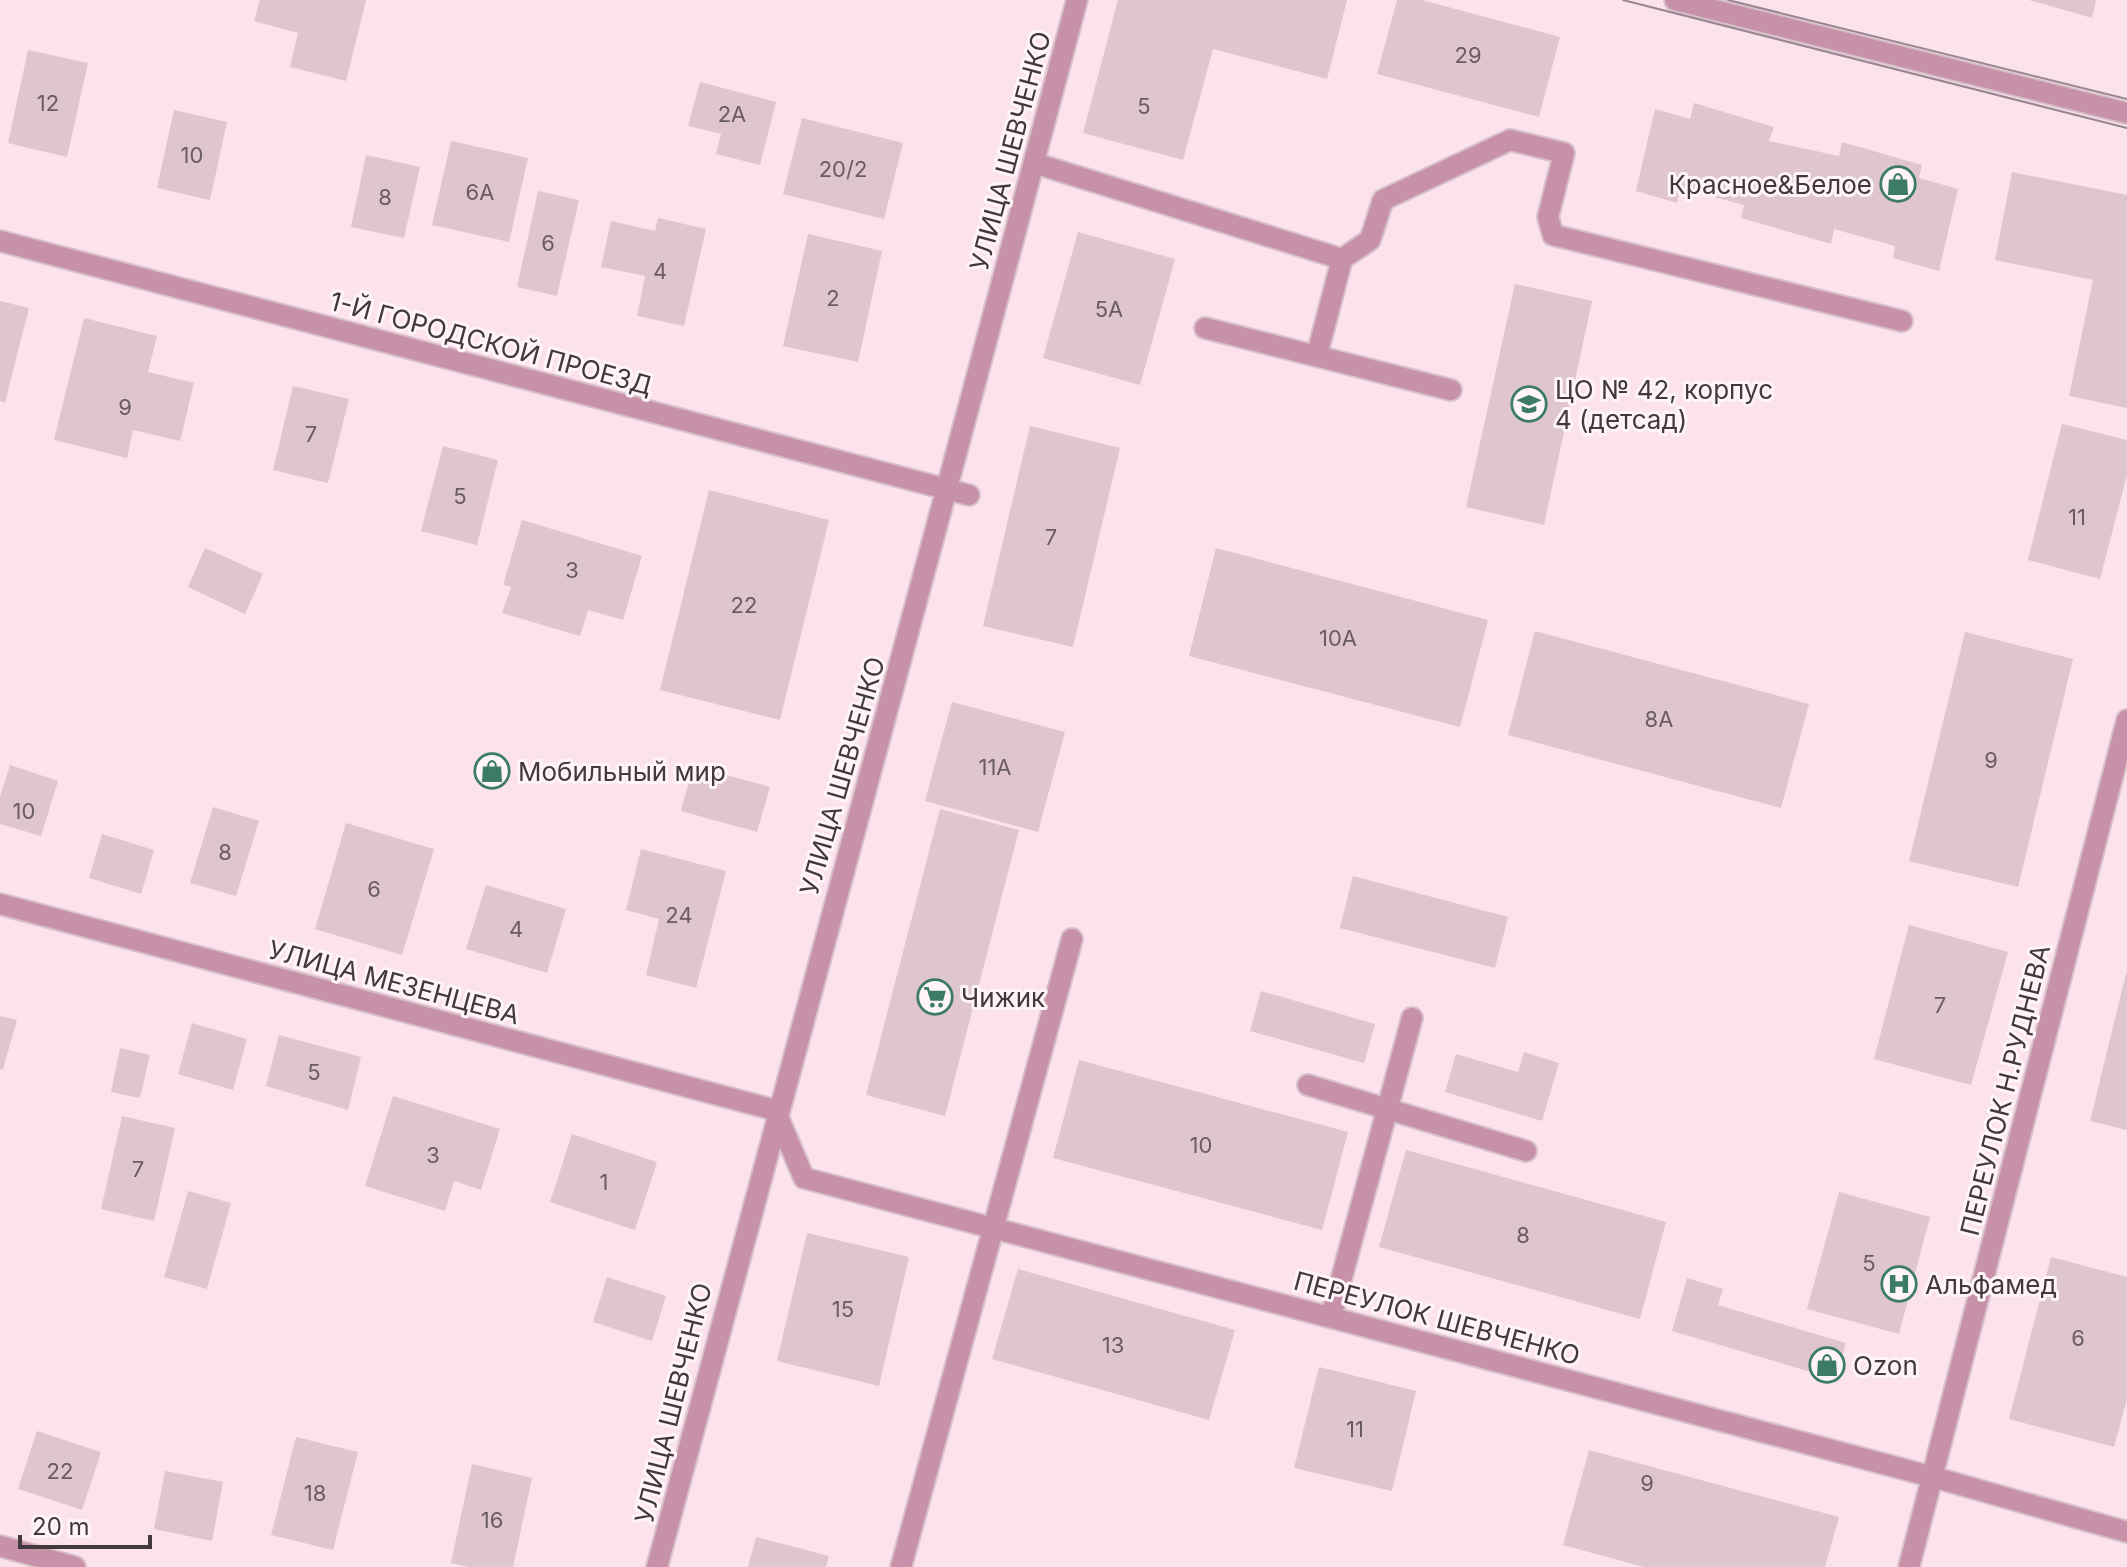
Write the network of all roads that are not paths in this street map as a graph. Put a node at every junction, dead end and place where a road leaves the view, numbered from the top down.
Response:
1 (1077, 0) edge
2 (1675, 0) edge
3 (2127, 113) edge
4 (1034, 163) junction
5 (0, 241) edge
6 (1342, 259) junction
7 (1902, 321) dead end
8 (1205, 328) dead end
9 (1317, 355) junction
10 (1451, 390) dead end
11 (949, 490) junction
12 (969, 495) dead end
13 (2127, 720) edge
14 (0, 904) edge
15 (1072, 939) dead end
16 (1412, 1018) dead end
17 (1308, 1085) dead end
18 (1387, 1108) junction
19 (775, 1110) junction
20 (1526, 1151) dead end
21 (993, 1228) junction
22 (1331, 1317) junction
23 (1933, 1477) junction
24 (2127, 1532) edge
25 (0, 1546) edge
26 (75, 1567) edge
27 (657, 1567) edge
28 (901, 1567) edge
29 (1909, 1567) edge

1 - 4 street, УЛИЦА ШЕВЧЕНКО
2 - 3 street
4 - 6 street
4 - 11 street, УЛИЦА ШЕВЧЕНКО
5 - 11 street, 1-Й ГОРОДСКОЙ ПРОЕЗД
6 - 7 street
6 - 9 street
8 - 9 street
9 - 10 street
11 - 12 street, 1-Й ГОРОДСКОЙ ПРОЕЗД
11 - 19 street, УЛИЦА ШЕВЧЕНКО
13 - 23 street, ПЕРЕУЛОК Н.РУДНЕВА
14 - 19 street, УЛИЦА МЕЗЕНЦЕВА
15 - 21 street
16 - 18 street
17 - 18 street
18 - 20 street
18 - 22 street
19 - 21 street, ПЕРЕУЛОК ШЕВЧЕНКО
19 - 27 street, УЛИЦА ШЕВЧЕНКО
21 - 22 street, ПЕРЕУЛОК ШЕВЧЕНКО
21 - 28 street
22 - 23 street, ПЕРЕУЛОК ШЕВЧЕНКО
23 - 24 street, ПЕРЕУЛОК ШЕВЧЕНКО
23 - 29 street, ПЕРЕУЛОК Н.РУДНЕВА
25 - 26 street

